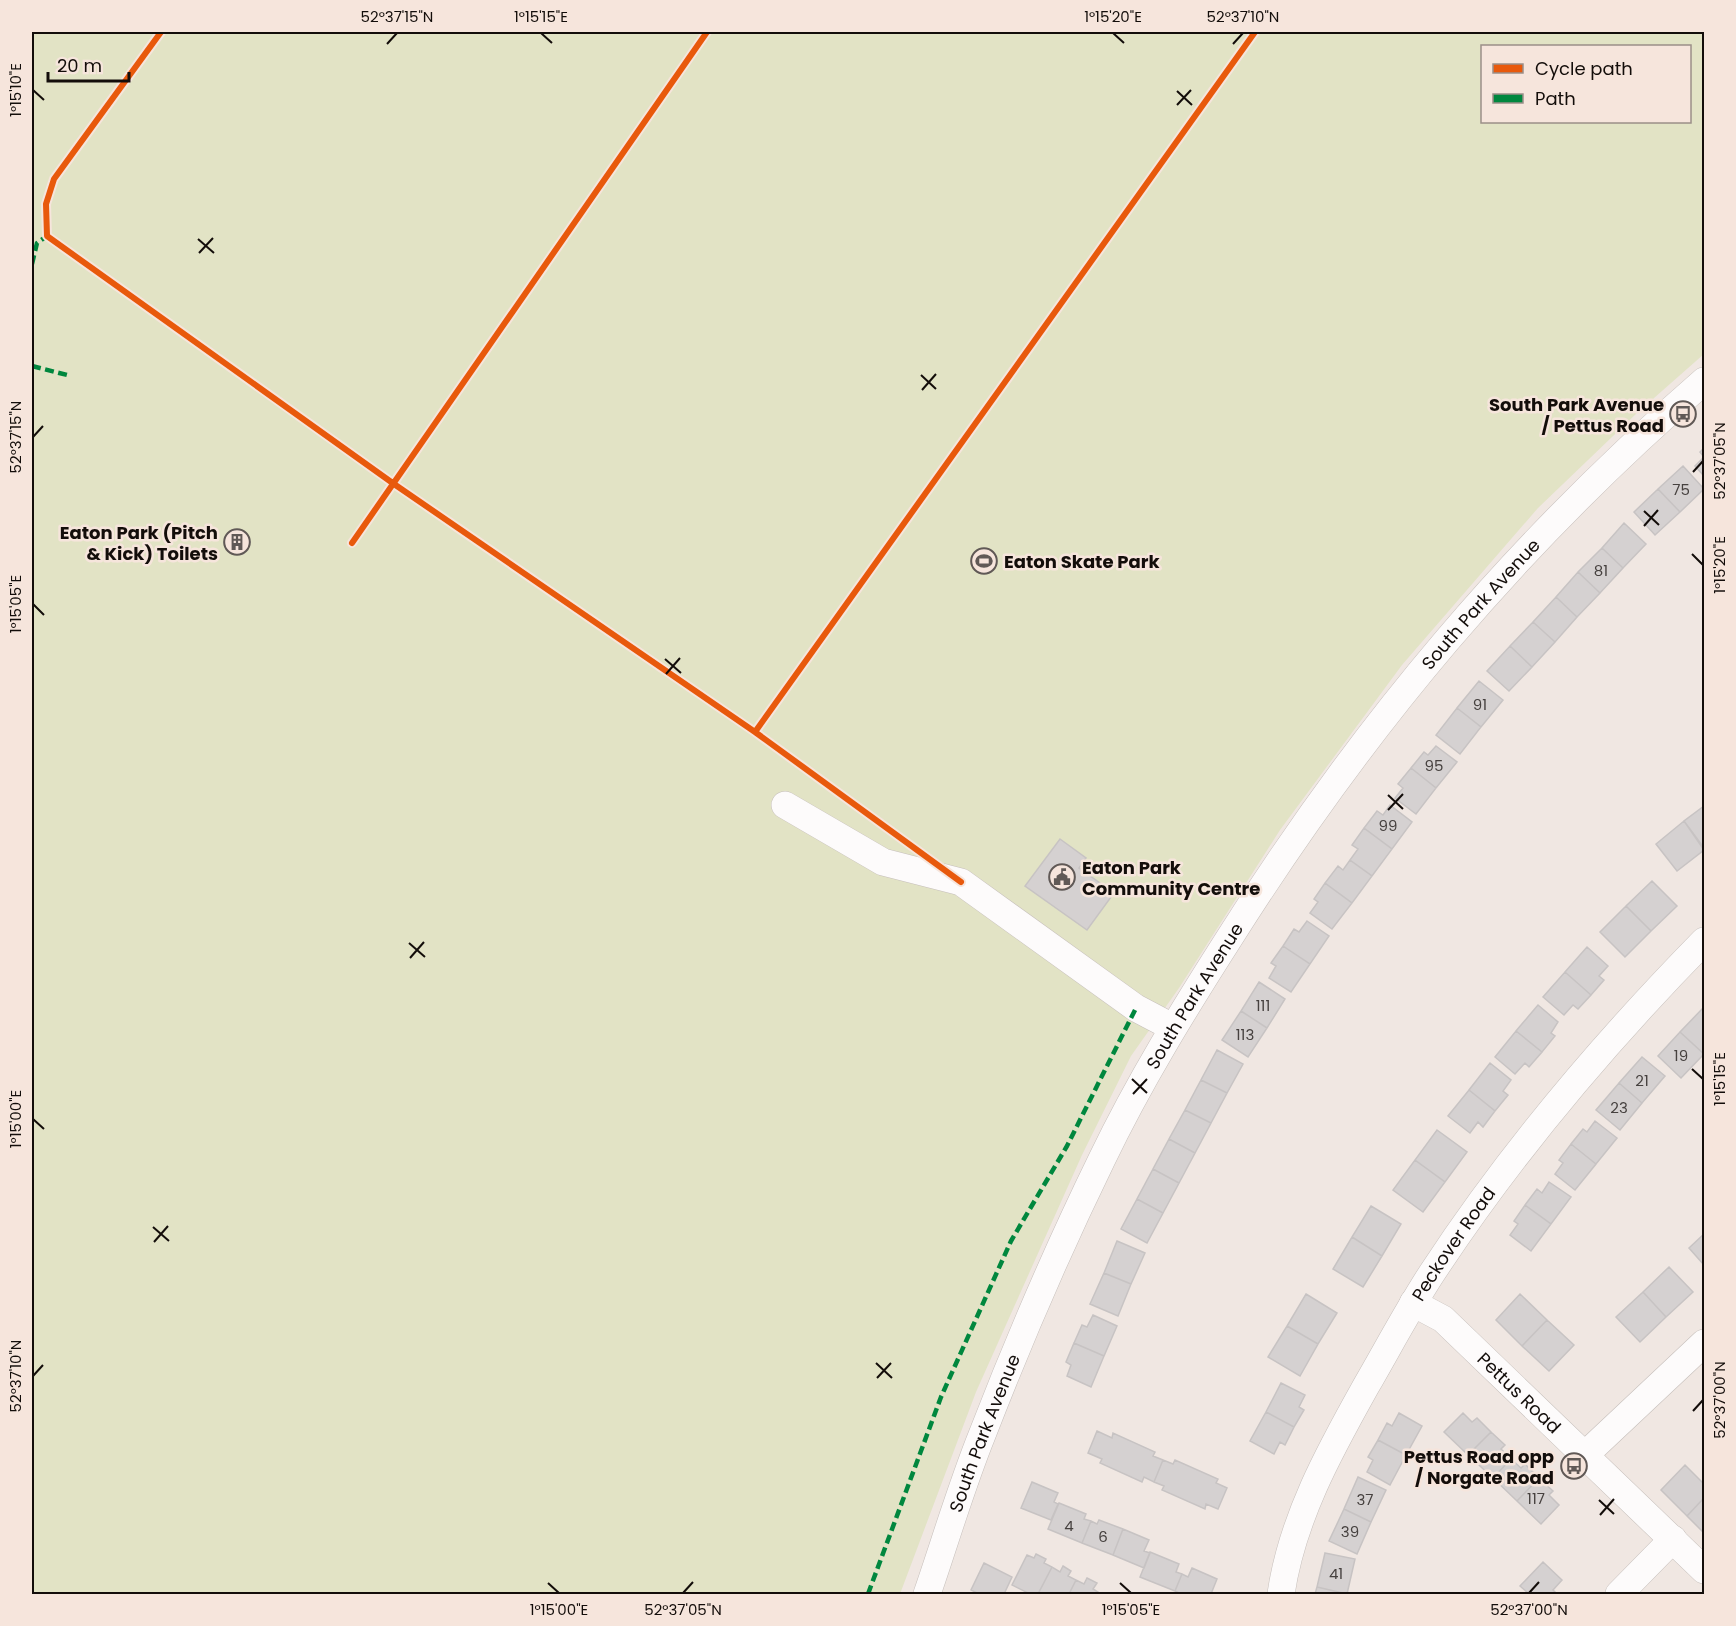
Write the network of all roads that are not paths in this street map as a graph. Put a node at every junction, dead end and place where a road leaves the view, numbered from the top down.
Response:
1 (1704, 381) edge
2 (785, 805) dead end
3 (1704, 941) edge
4 (1172, 1027) junction
5 (1413, 1303) junction
6 (1704, 1343) edge
7 (1586, 1454) junction
8 (1672, 1539) junction
9 (1704, 1570) edge
10 (927, 1594) edge
11 (1281, 1594) edge
12 (1619, 1594) edge

1 - 4 street, South Park Avenue
2 - 4 street
3 - 5 street, Peckover Road
4 - 10 street, South Park Avenue
5 - 7 street, Pettus Road
5 - 11 street, Peckover Road
6 - 7 street
7 - 8 street, Pettus Road
8 - 9 street, Pettus Road
8 - 12 street

